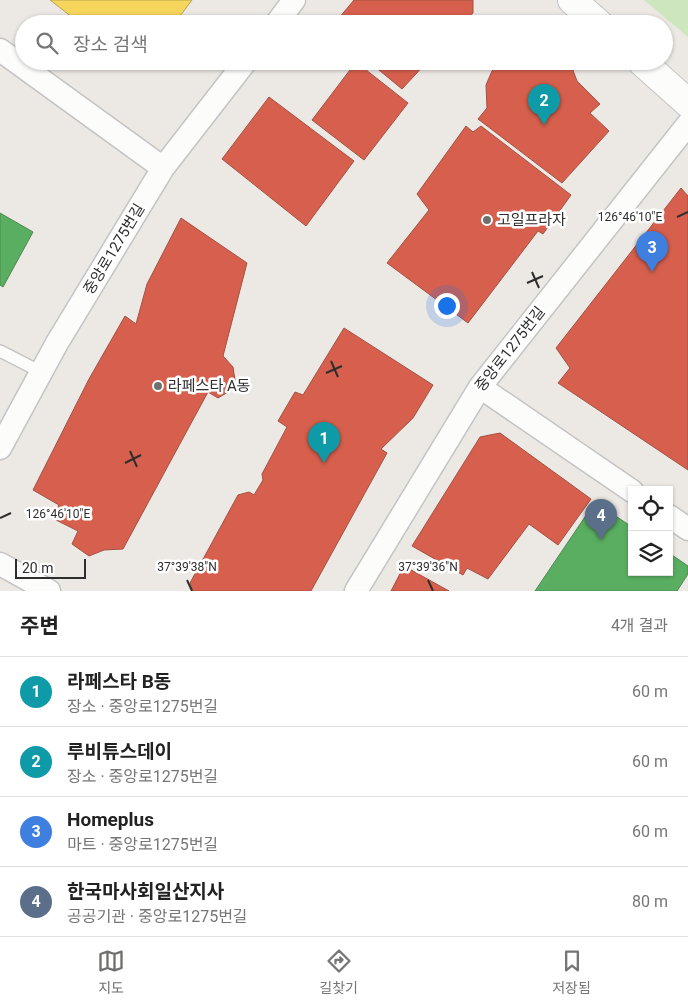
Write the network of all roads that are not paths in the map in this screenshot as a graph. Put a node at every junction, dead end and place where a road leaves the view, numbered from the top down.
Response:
1 (294, 0) edge
2 (572, 0) edge
3 (283, 15) edge
4 (589, 15) edge
5 (0, 50) edge
6 (15, 61) edge
7 (28, 70) edge
8 (239, 70) edge
9 (651, 70) edge
10 (688, 103) edge
11 (688, 124) edge
12 (163, 168) junction
13 (0, 351) edge
14 (41, 372) junction
15 (480, 387) junction
16 (0, 448) edge
17 (628, 488) edge
18 (673, 519) edge
19 (688, 529) edge
20 (0, 564) edge
21 (49, 591) edge
22 (356, 591) edge

1 - 3 street
2 - 4 main road
5 - 6 street
7 - 12 street
8 - 12 street, 중앙로1275번길
9 - 10 main road
11 - 15 street, 중앙로1275번길
12 - 14 street, 중앙로1275번길
13 - 14 lane
14 - 16 street, 중앙로1275번길
15 - 17 street
15 - 22 street, 중앙로1275번길
18 - 19 street
20 - 21 street

